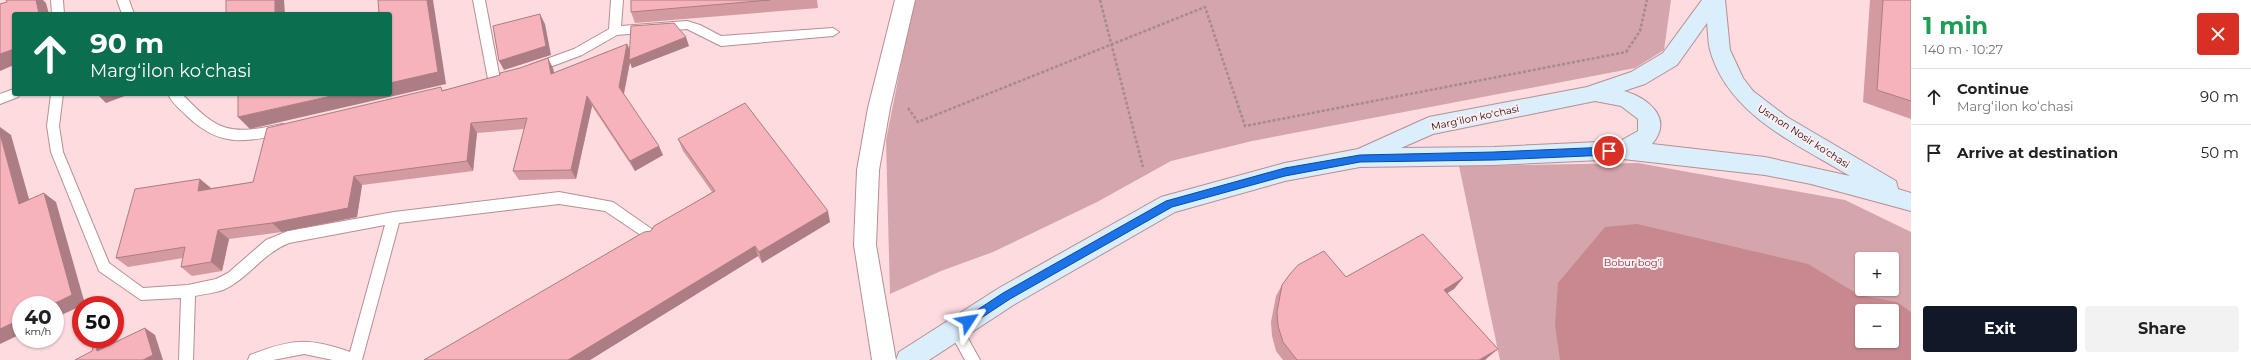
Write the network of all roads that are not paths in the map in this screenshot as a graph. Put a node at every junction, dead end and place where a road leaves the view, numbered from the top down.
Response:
1 (57, 0) edge
2 (123, 0) edge
3 (479, 0) edge
4 (617, 0) edge
5 (905, 0) edge
6 (1714, 0) edge
7 (58, 12) edge
8 (127, 12) edge
9 (615, 31) junction
10 (833, 32) dead end
11 (525, 72) edge
12 (509, 75) edge
13 (494, 79) junction
14 (479, 82) edge
15 (1595, 92) junction
16 (12, 95) edge
17 (57, 96) edge
18 (176, 96) edge
19 (0, 99) edge
20 (295, 126) edge
21 (1623, 150) junction
22 (1360, 158) junction
23 (1911, 202) edge
24 (394, 218) junction
25 (651, 236) edge
26 (188, 291) junction
27 (955, 329) junction
28 (186, 360) edge
29 (255, 360) edge
30 (354, 360) edge
31 (884, 360) edge
32 (908, 360) edge
33 (973, 360) edge

1 - 7 lane
2 - 8 lane
3 - 13 lane
4 - 9 lane
5 - 31 street
6 - 15 main road, Margʻilon koʻchasi
6 - 23 main road, Usmon Nosir ko'chasi
9 - 10 lane
9 - 11 lane
12 - 13 lane
13 - 14 lane
15 - 21 main road
15 - 22 main road, Margʻilon koʻchasi
16 - 19 lane
17 - 26 lane
18 - 20 lane
21 - 22 main road
21 - 23 main road
22 - 27 main road
24 - 25 lane
24 - 26 lane
24 - 30 lane
26 - 28 lane
27 - 32 main road
27 - 33 lane
29 - 30 lane

